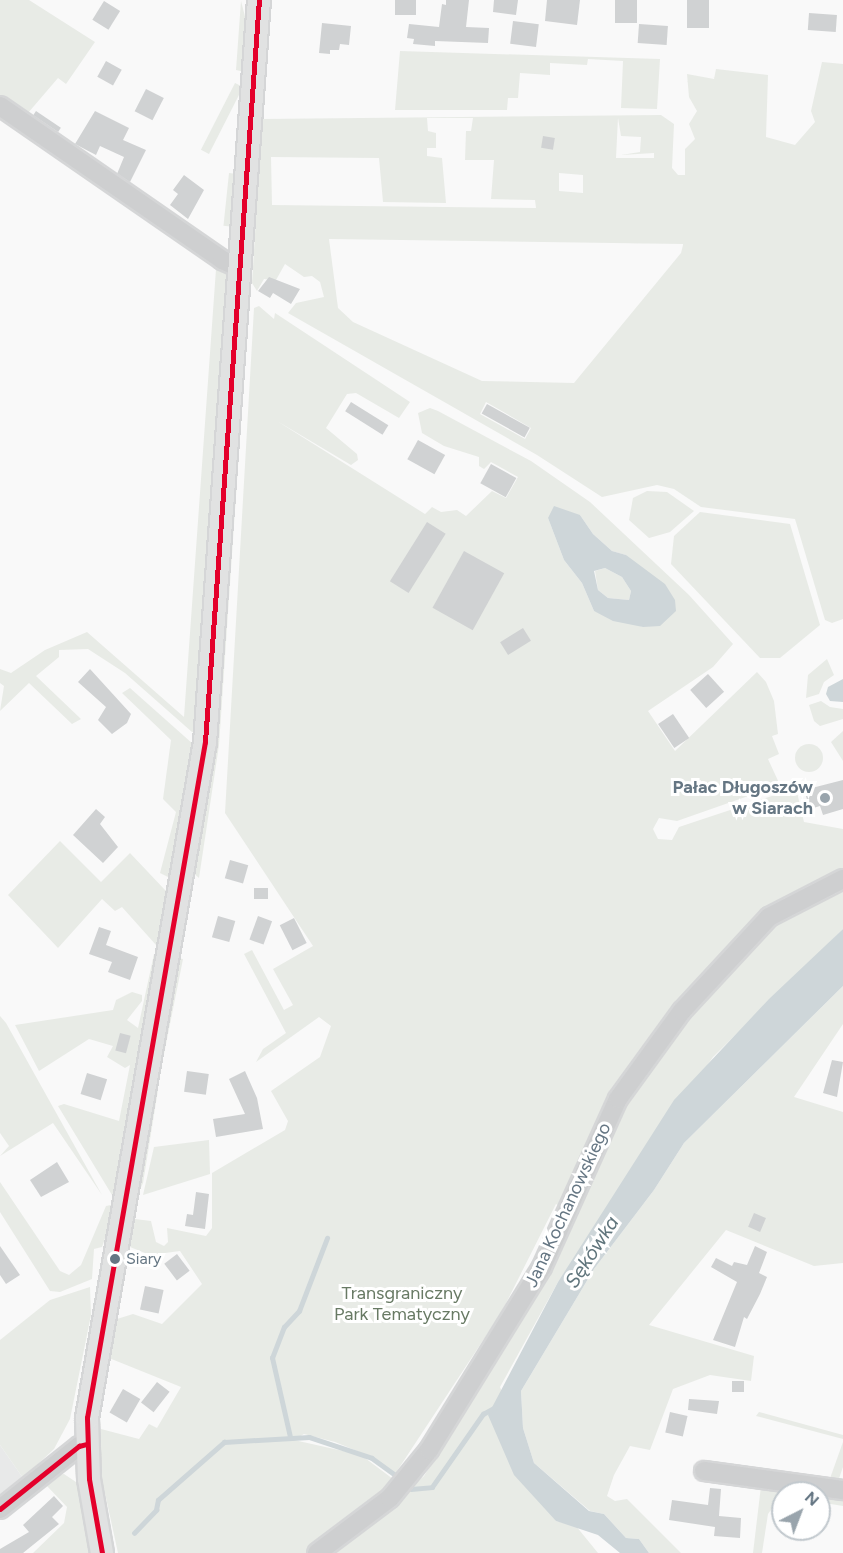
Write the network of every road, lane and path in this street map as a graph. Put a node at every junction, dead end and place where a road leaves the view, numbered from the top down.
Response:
1 (259, 0) edge
2 (0, 106) edge
3 (240, 268) junction
4 (843, 879) edge
5 (87, 1444) junction
6 (704, 1471) dead end
7 (843, 1490) edge
8 (0, 1509) edge
9 (102, 1553) edge
10 (317, 1553) edge

1 - 3 main road
2 - 3 street
3 - 5 main road
4 - 10 street, Jana Kochanowskiego
5 - 8 street
5 - 9 main road
6 - 7 street

